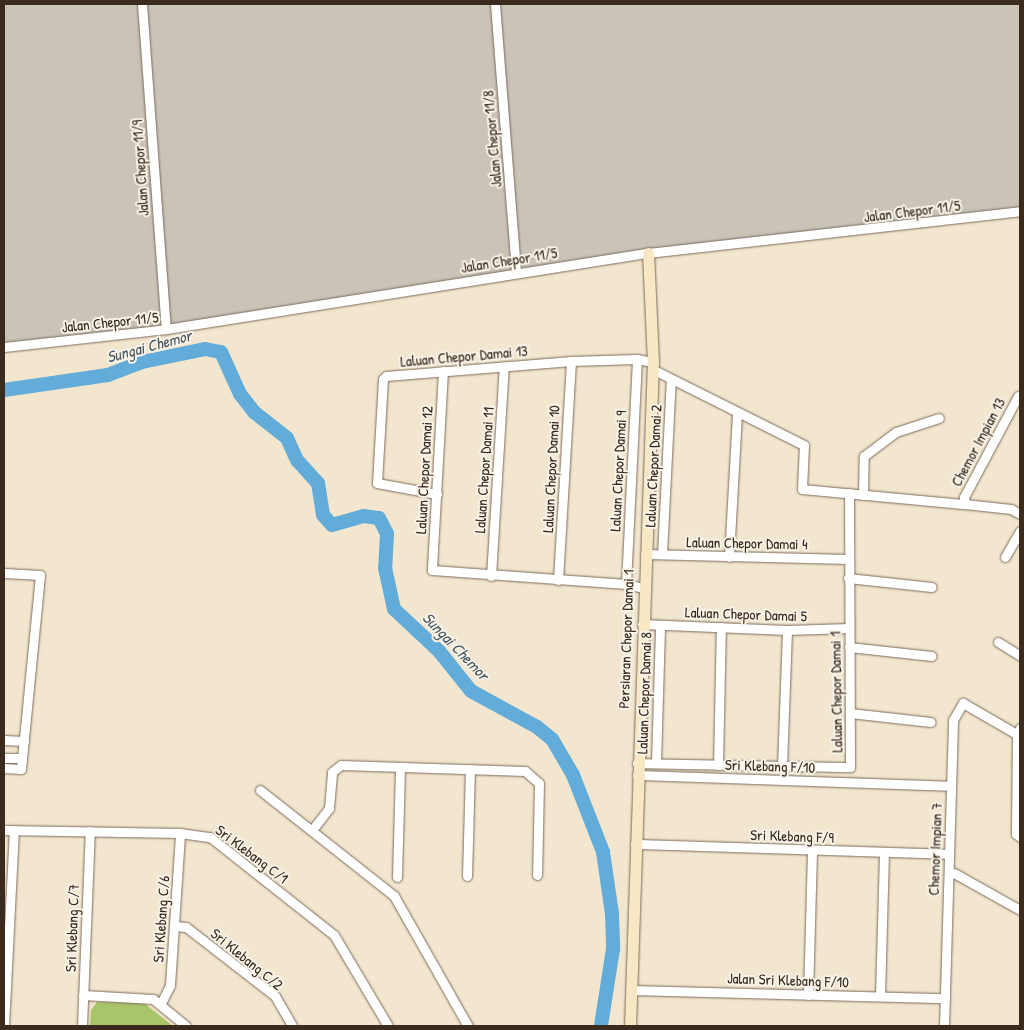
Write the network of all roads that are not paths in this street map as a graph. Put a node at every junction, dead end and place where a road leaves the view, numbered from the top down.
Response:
1 (142, 4) edge
2 (495, 4) edge
3 (1020, 211) edge
4 (648, 253) junction
5 (516, 272) junction
6 (166, 330) junction
7 (4, 347) edge
8 (637, 359) junction
9 (571, 361) junction
10 (653, 365) junction
11 (504, 366) junction
12 (443, 371) junction
13 (671, 379) junction
14 (1018, 396) dead end
15 (737, 412) junction
16 (939, 418) dead end
17 (437, 494) junction
18 (849, 494) junction
19 (863, 495) junction
20 (965, 504) junction
21 (1020, 514) edge
22 (1020, 530) edge
23 (645, 554) junction
24 (662, 554) junction
25 (730, 557) junction
26 (1005, 557) dead end
27 (848, 559) junction
28 (4, 573) edge
29 (491, 576) junction
30 (848, 578) junction
31 (558, 580) junction
32 (626, 584) junction
33 (932, 587) dead end
34 (643, 588) junction
35 (642, 624) junction
36 (660, 625) junction
37 (721, 627) junction
38 (849, 628) junction
39 (787, 630) junction
40 (998, 642) dead end
41 (849, 647) junction
42 (932, 656) dead end
43 (1020, 656) edge
44 (850, 713) junction
45 (930, 722) dead end
46 (1019, 733) edge
47 (4, 740) edge
48 (24, 741) junction
49 (4, 758) edge
50 (22, 758) junction
51 (637, 763) junction
52 (656, 763) junction
53 (718, 765) junction
54 (782, 766) junction
55 (400, 767) junction
56 (4, 768) edge
57 (470, 769) junction
58 (637, 775) junction
59 (951, 786) junction
60 (260, 790) dead end
61 (4, 830) edge
62 (14, 830) junction
63 (312, 830) junction
64 (90, 831) junction
65 (180, 833) junction
66 (1020, 837) edge
67 (635, 844) junction
68 (812, 851) junction
69 (884, 852) junction
70 (949, 854) junction
71 (954, 873) dead end
72 (537, 875) dead end
73 (467, 876) dead end
74 (397, 877) dead end
75 (1020, 910) edge
76 (174, 926) junction
77 (631, 990) junction
78 (808, 994) junction
79 (83, 995) junction
80 (880, 996) junction
81 (945, 998) junction
82 (161, 1004) junction
83 (4, 1026) edge
84 (82, 1026) edge
85 (186, 1026) edge
86 (292, 1026) edge
87 (388, 1026) edge
88 (468, 1026) edge
89 (630, 1026) edge
90 (944, 1026) edge

1 - 6 street, Jalan Chepor 11/9
2 - 5 street, Jalan Chepor 11/8
3 - 4 street, Jalan Chepor 11/5
4 - 5 street, Jalan Chepor 11/5
4 - 10 street, Persiaran Chepor Damai 1
5 - 6 street, Jalan Chepor 11/5
6 - 7 street, Jalan Chepor 11/5
8 - 9 street, Laluan Chepor Damai 13
8 - 10 street, Laluan Chepor Damai 13
8 - 32 street, Laluan Chepor Damai 9
9 - 11 street, Laluan Chepor Damai 13
9 - 31 street, Laluan Chepor Damai 10
10 - 13 street
10 - 23 street, Persiaran Chepor Damai 1
11 - 12 street, Laluan Chepor Damai 13
11 - 29 street, Laluan Chepor Damai 11
12 - 17 street, Laluan Chepor Damai 12
12 - 17 street, Laluan Chepor Damai 13
13 - 15 street
13 - 24 street, Laluan Chepor Damai 2
14 - 20 street, Chemor Impian 13
15 - 18 street
15 - 25 street
16 - 19 street
17 - 29 street, Laluan Chepor Damai 12
18 - 19 street
18 - 27 street, Laluan Chepor Damai 1
19 - 20 street
20 - 21 street, Chemor Impian 13
22 - 26 street
23 - 24 street, Laluan Chepor Damai 4
23 - 34 street, Persiaran Chepor Damai 1
24 - 25 street, Laluan Chepor Damai 4
25 - 27 street, Laluan Chepor Damai 4
27 - 30 street, Laluan Chepor Damai 1
28 - 48 street
29 - 31 street
30 - 33 street
30 - 38 street, Laluan Chepor Damai 1
31 - 32 street
32 - 34 street
34 - 35 street, Persiaran Chepor Damai 1
35 - 36 street, Laluan Chepor Damai 5
35 - 51 street, Persiaran Chepor Damai 1
36 - 37 street, Laluan Chepor Damai 5
36 - 52 street, Laluan Chepor Damai 8
37 - 39 street, Laluan Chepor Damai 5
37 - 53 street
38 - 39 street, Laluan Chepor Damai 5
38 - 41 street, Laluan Chepor Damai 1
39 - 54 street
40 - 43 street
41 - 42 street
41 - 44 street, Laluan Chepor Damai 1
44 - 45 street
44 - 54 street, Laluan Chepor Damai 1
46 - 59 street, Chemor Impian 7
46 - 66 street
47 - 48 street
48 - 50 street
49 - 50 street
50 - 56 street
51 - 52 street, Laluan Chepor Damai 1
51 - 58 street, Persiaran Chepor Damai 1
52 - 53 street, Laluan Chepor Damai 1
53 - 54 street, Laluan Chepor Damai 1
55 - 57 street
55 - 63 street
55 - 74 street
57 - 72 street
57 - 73 street
58 - 59 street, Sri Klebang F/10
58 - 67 street, Persiaran Chepor Damai 1
59 - 70 street, Chemor Impian 7
60 - 63 street
61 - 62 street, Sri Klebang C/1
62 - 64 street, Sri Klebang C/1
62 - 83 street
63 - 88 street
64 - 65 street, Sri Klebang C/1
64 - 79 street, Sri Klebang C/7
65 - 76 street, Sri Klebang C/6
65 - 87 street, Sri Klebang C/1
67 - 68 street, Sri Klebang F/9
67 - 77 street, Persiaran Chepor Damai 1
68 - 69 street, Sri Klebang F/9
68 - 78 street
69 - 70 street, Sri Klebang F/9
69 - 80 street
70 - 81 street, Chemor Impian 7
71 - 75 street
76 - 82 street, Sri Klebang C/6
76 - 86 street, Sri Klebang C/2
77 - 78 street, Jalan Sri Klebang F/10
77 - 89 street, Persiaran Chepor Damai 1
78 - 80 street, Jalan Sri Klebang F/10
79 - 82 street
79 - 84 street, Sri Klebang C/7
80 - 81 street, Jalan Sri Klebang F/10
81 - 90 street, Chemor Impian 7
82 - 85 street

